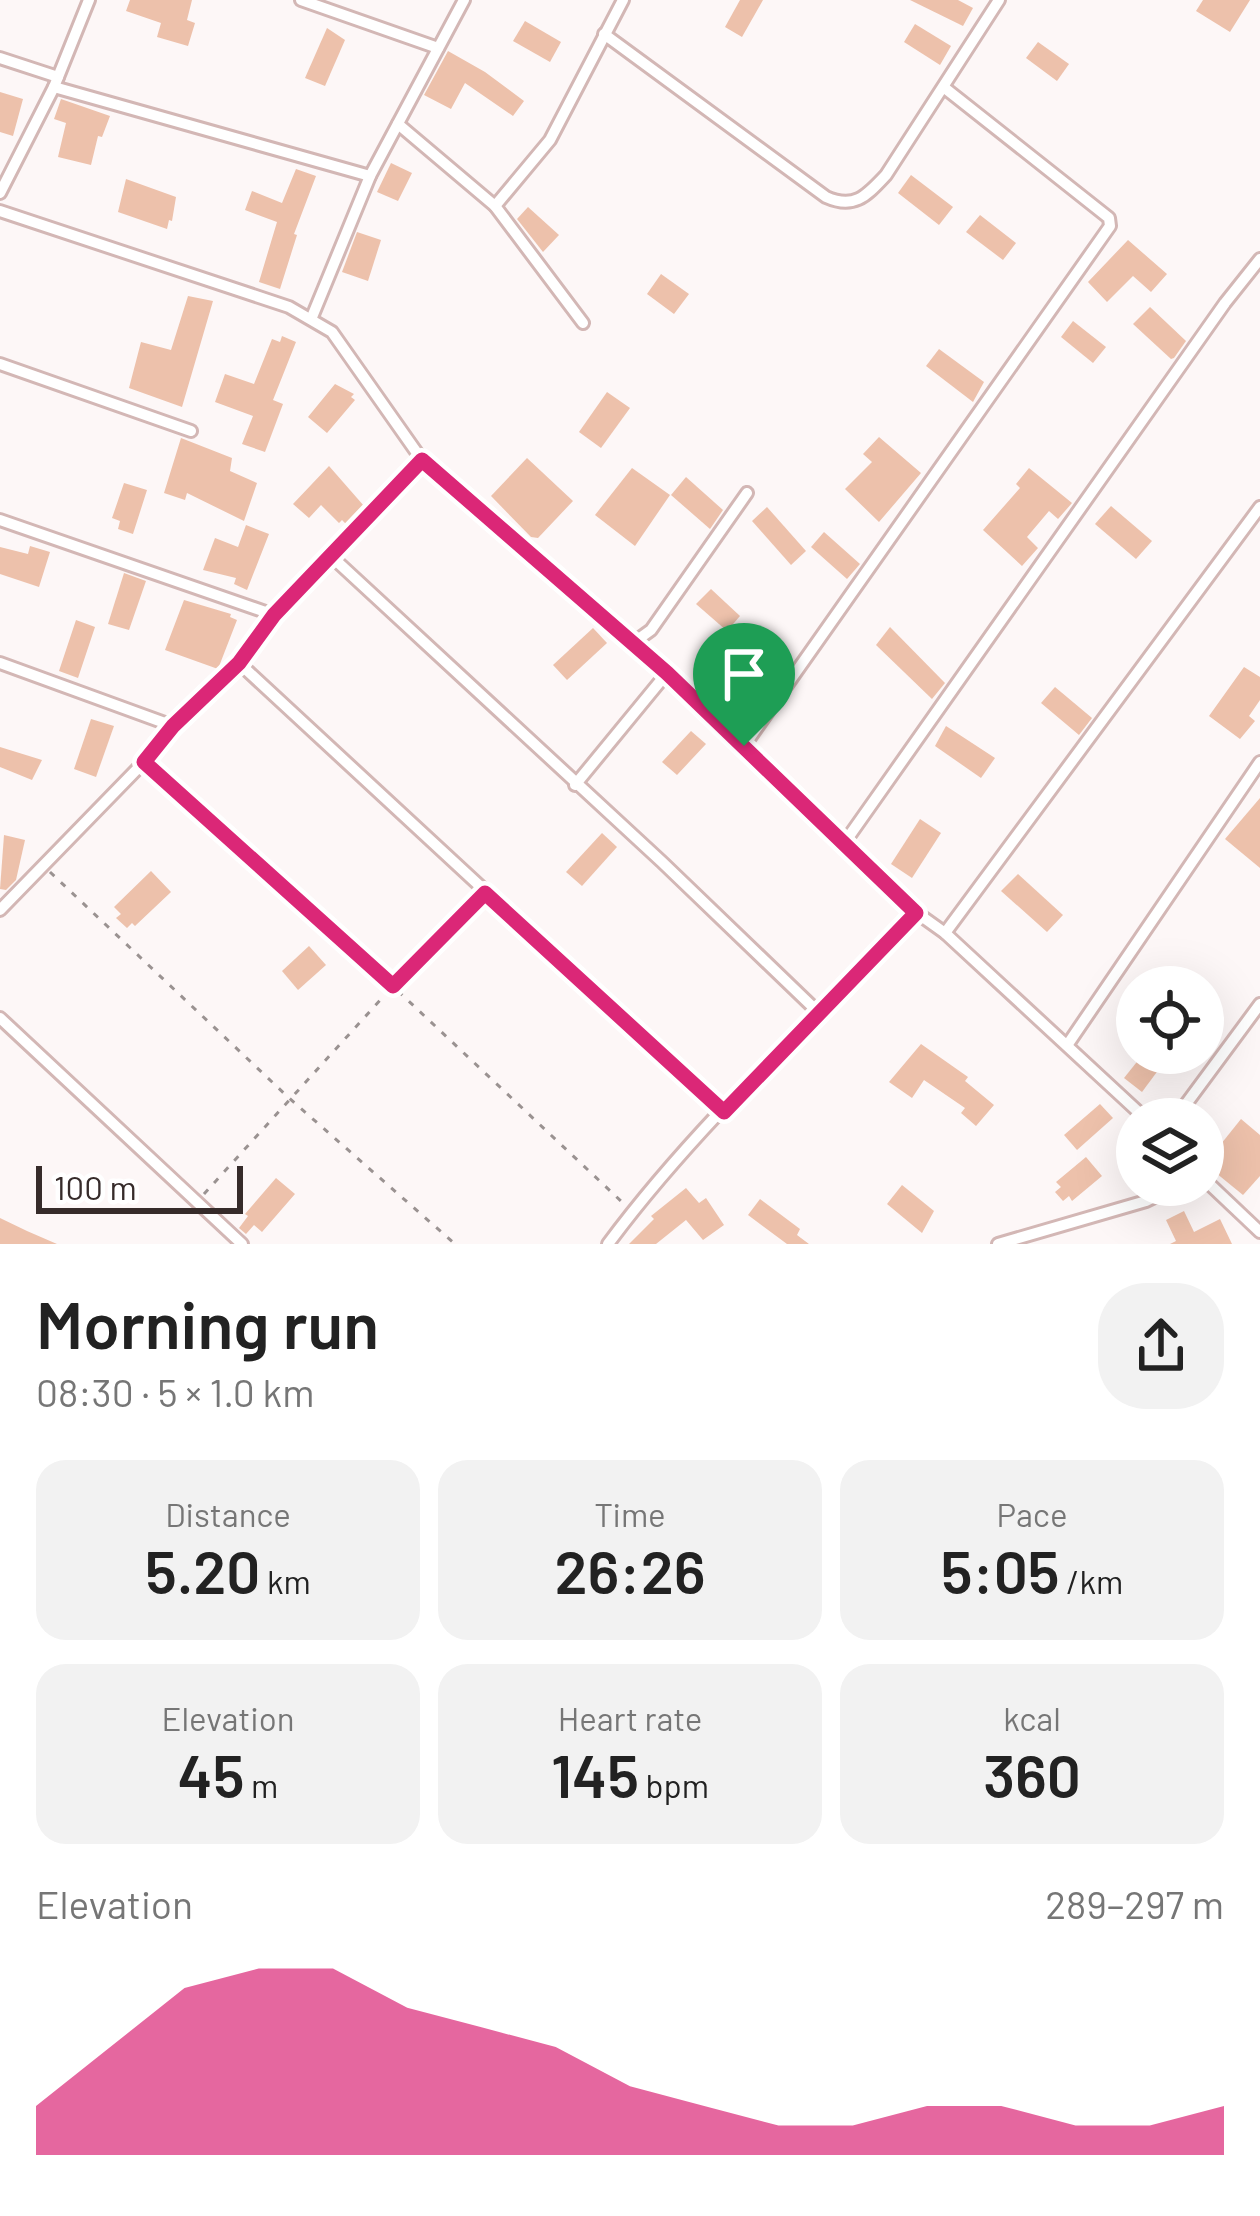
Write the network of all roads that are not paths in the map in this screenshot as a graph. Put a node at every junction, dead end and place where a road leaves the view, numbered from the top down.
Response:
1 (89, 0) edge
2 (301, 0) edge
3 (464, 0) edge
4 (623, 0) edge
5 (999, 0) edge
6 (604, 34) junction
7 (438, 48) junction
8 (0, 58) edge
9 (56, 82) junction
10 (946, 89) junction
11 (398, 124) junction
12 (370, 176) junction
13 (0, 193) edge
14 (495, 206) junction
15 (0, 211) edge
16 (1260, 259) edge
17 (312, 317) junction
18 (584, 322) dead end
19 (0, 364) edge
20 (191, 431) dead end
21 (422, 460) junction
22 (747, 493) dead end
23 (1260, 507) edge
24 (0, 520) edge
25 (331, 556) junction
26 (274, 615) junction
27 (633, 643) junction
28 (0, 663) edge
29 (239, 663) junction
30 (667, 673) junction
31 (173, 726) junction
32 (744, 746) junction
33 (1260, 762) edge
34 (575, 784) junction
35 (845, 842) junction
36 (0, 910) edge
37 (916, 913) junction
38 (945, 933) junction
39 (1260, 1004) edge
40 (819, 1013) junction
41 (0, 1018) edge
42 (1067, 1044) junction
43 (1124, 1098) edge
44 (1190, 1098) edge
45 (724, 1112) junction
46 (1224, 1198) edge
47 (1129, 1206) edge
48 (1260, 1232) edge
49 (242, 1244) edge
50 (608, 1244) edge
51 (998, 1244) edge

1 - 9 street
2 - 7 street
3 - 7 street
4 - 6 street
5 - 10 street
6 - 10 street
6 - 14 street
7 - 11 street
8 - 9 street
9 - 12 street
9 - 13 street
10 - 32 street
11 - 12 street
11 - 14 street
12 - 17 street
14 - 18 street
15 - 17 street
16 - 35 street
17 - 21 street
19 - 20 street
21 - 25 street
21 - 27 street
22 - 27 street
23 - 38 street
24 - 26 street
25 - 26 street
25 - 34 street
26 - 29 street
27 - 30 street
28 - 31 street
29 - 31 street
29 - 45 street
30 - 32 street
30 - 34 street
31 - 36 street
32 - 35 street
33 - 42 street
34 - 40 street
35 - 37 street
37 - 38 street
37 - 40 street
38 - 42 street
39 - 44 street
40 - 45 street
41 - 49 street
42 - 43 street
45 - 50 street
46 - 48 street
47 - 51 street

